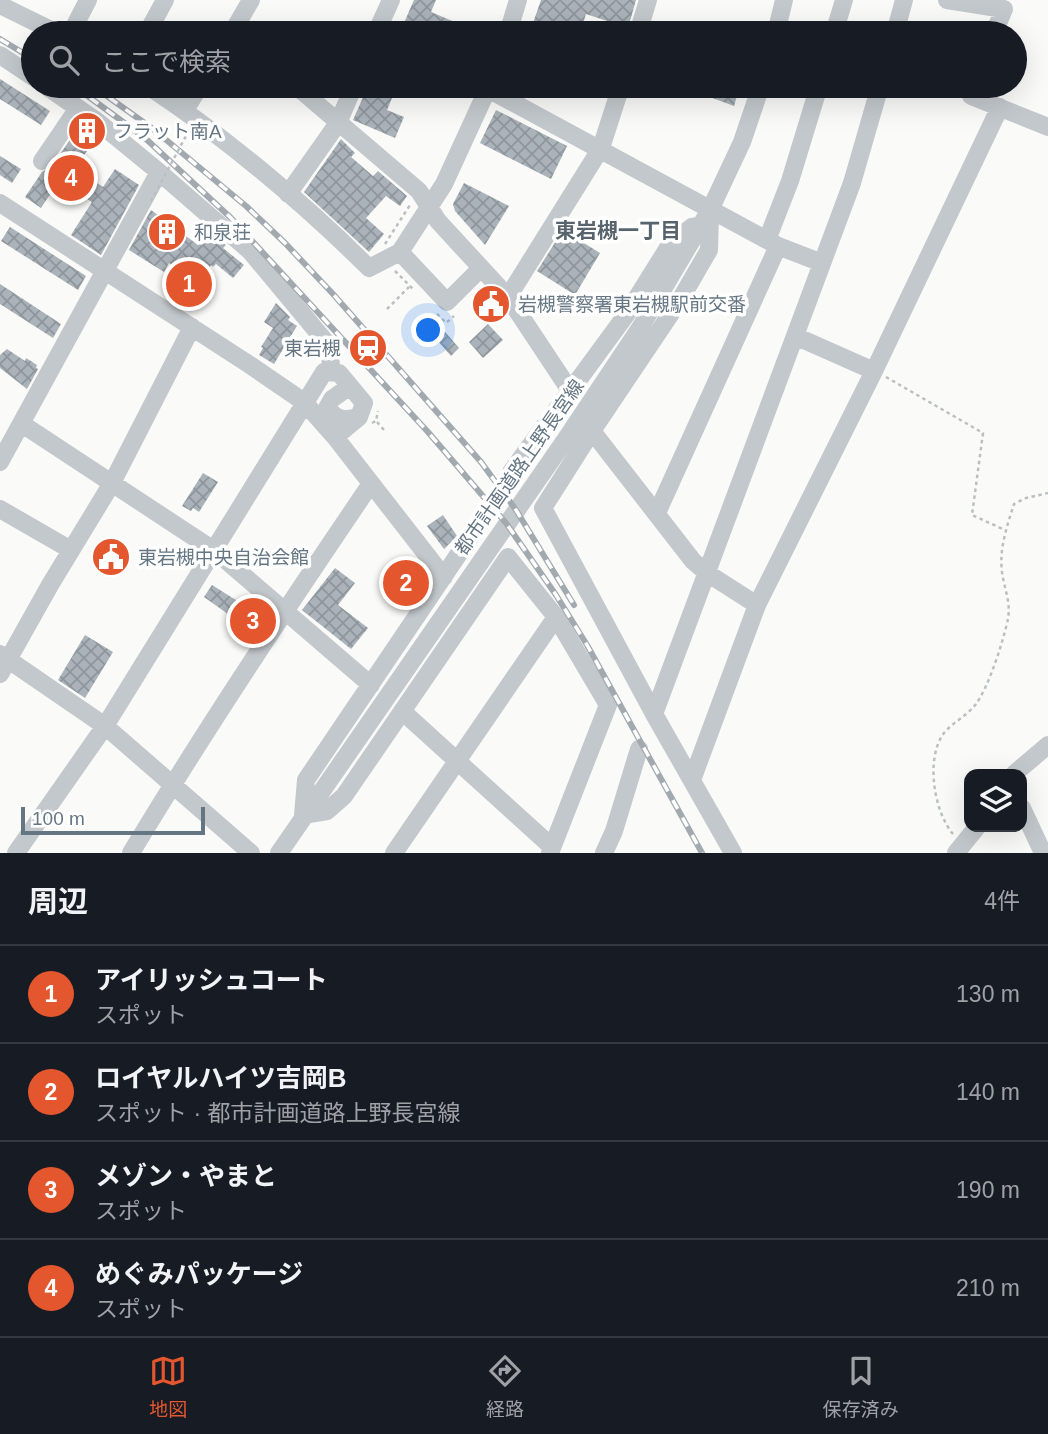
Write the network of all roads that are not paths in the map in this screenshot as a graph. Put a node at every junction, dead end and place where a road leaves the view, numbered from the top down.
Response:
1 (88, 0) edge
2 (165, 0) edge
3 (251, 0) edge
4 (391, 0) edge
5 (517, 0) edge
6 (648, 0) edge
7 (784, 0) edge
8 (844, 0) edge
9 (904, 0) edge
10 (947, 0) edge
11 (1005, 4) edge
12 (9, 5) edge
13 (36, 21) edge
14 (77, 21) edge
15 (154, 21) edge
16 (240, 21) edge
17 (381, 21) edge
18 (511, 21) edge
19 (642, 21) edge
20 (779, 21) edge
21 (838, 21) edge
22 (898, 21) edge
23 (999, 21) edge
24 (0, 55) edge
25 (21, 69) edge
26 (63, 98) edge
27 (164, 98) edge
28 (196, 98) edge
29 (310, 98) edge
30 (349, 98) edge
31 (484, 98) edge
32 (509, 98) edge
33 (617, 98) edge
34 (757, 98) edge
35 (815, 98) edge
36 (877, 98) edge
37 (976, 98) edge
38 (1000, 107) junction
39 (78, 108) junction
40 (189, 117) junction
41 (338, 123) junction
42 (1048, 127) edge
43 (601, 148) junction
44 (42, 161) dead end
45 (162, 177) junction
46 (288, 194) junction
47 (0, 203) edge
48 (422, 203) junction
49 (711, 208) junction
50 (701, 225) junction
51 (773, 243) junction
52 (392, 255) junction
53 (822, 263) junction
54 (481, 268) junction
55 (103, 271) junction
56 (508, 297) junction
57 (192, 327) junction
58 (795, 336) junction
59 (874, 370) junction
60 (331, 371) junction
61 (350, 386) junction
62 (571, 392) junction
63 (304, 402) junction
64 (367, 422) junction
65 (22, 425) junction
66 (592, 430) junction
67 (335, 438) junction
68 (0, 462) edge
69 (511, 472) dead end
70 (112, 483) junction
71 (370, 485) junction
72 (0, 509) edge
73 (657, 513) junction
74 (481, 521) dead end
75 (71, 550) junction
76 (215, 551) junction
77 (707, 573) junction
78 (444, 578) junction
79 (757, 605) junction
80 (285, 610) junction
81 (556, 617) junction
82 (3, 663) edge
83 (370, 685) junction
84 (402, 711) junction
85 (654, 714) junction
86 (105, 726) junction
87 (1048, 745) edge
88 (639, 749) dead end
89 (457, 759) junction
90 (1020, 769) edge
91 (692, 780) junction
92 (173, 783) junction
93 (303, 816) junction
94 (1027, 819) edge
95 (973, 832) edge
96 (960, 849) edge
97 (551, 850) edge
98 (16, 853) edge
99 (131, 853) edge
100 (251, 853) edge
101 (279, 853) edge
102 (394, 853) edge
103 (604, 853) edge
104 (733, 853) edge
105 (1043, 853) edge

1 - 14 street
2 - 15 street
3 - 16 street
4 - 17 street
5 - 18 street
6 - 19 street
7 - 20 street
8 - 21 street
9 - 22 street
10 - 11 street
11 - 23 street
12 - 13 street
24 - 25 street
26 - 39 street
27 - 40 street
28 - 40 street
29 - 41 street
30 - 41 street
31 - 48 street
32 - 43 street
33 - 43 street
34 - 49 street, 都市計画道路上野長宮線
35 - 51 street
36 - 53 street
37 - 38 street
38 - 42 street
38 - 59 street
39 - 44 street
39 - 45 street
40 - 46 street
41 - 46 street
41 - 48 street
43 - 49 street
43 - 56 street
45 - 55 street
45 - 60 street
46 - 52 street
47 - 55 street
48 - 52 street
48 - 54 street
49 - 50 street, 都市計画道路上野長宮線
49 - 51 street
49 - 66 street
50 - 62 street
50 - 93 street, 都市計画道路上野長宮線
51 - 53 street
51 - 73 street
52 - 54 street
53 - 58 street
54 - 56 street
55 - 57 street
55 - 65 street
56 - 62 street
57 - 63 street
57 - 70 street
58 - 59 street
58 - 77 street
59 - 79 street
60 - 61 street
60 - 63 street
61 - 64 street
61 - 64 street
62 - 69 street
63 - 67 street
63 - 76 street
64 - 67 street
65 - 68 street
65 - 70 street
66 - 73 street
66 - 85 street
67 - 71 street
70 - 75 street
70 - 76 street
71 - 78 street
71 - 80 street
72 - 75 street
73 - 77 street
74 - 78 street
75 - 82 street
76 - 80 street
76 - 86 street
77 - 79 street
77 - 85 street
78 - 83 street
79 - 91 street
80 - 83 street
80 - 92 street
81 - 84 street
81 - 89 street
81 - 97 street
82 - 86 street
83 - 93 street
84 - 89 street
84 - 93 street
85 - 91 street
86 - 92 street
86 - 98 street
87 - 90 street
88 - 103 street
89 - 97 street
89 - 102 street
91 - 104 street
92 - 99 street
92 - 100 street
93 - 101 street, 都市計画道路上野長宮線
94 - 105 street
95 - 96 street

